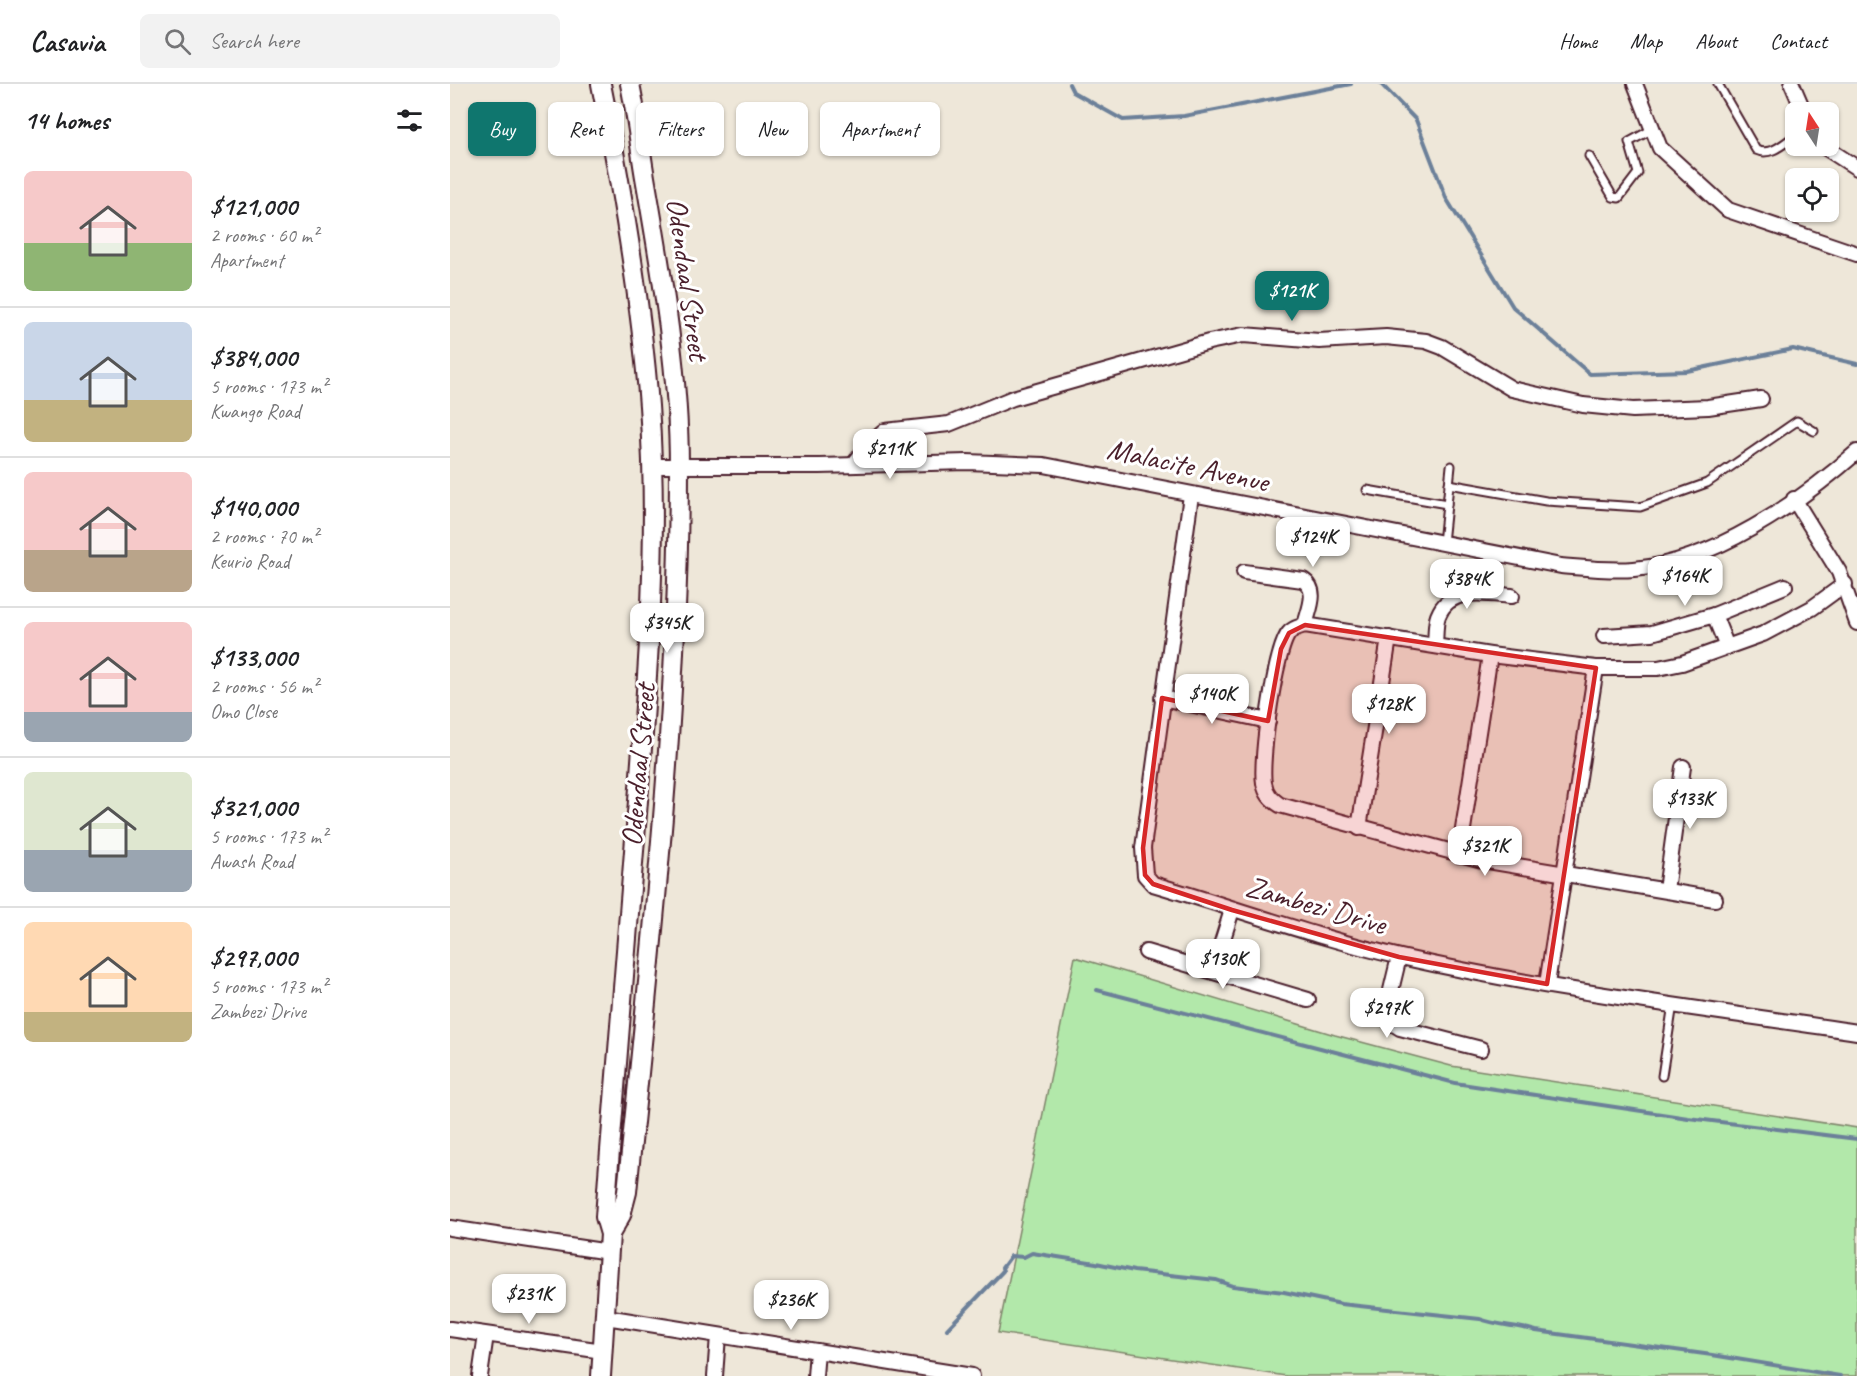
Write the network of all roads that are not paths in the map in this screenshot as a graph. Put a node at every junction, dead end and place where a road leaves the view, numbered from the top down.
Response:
1 (601, 84) edge
2 (630, 84) edge
3 (1635, 84) edge
4 (1718, 84) edge
5 (1792, 84) edge
6 (1800, 102) edge
7 (1652, 130) junction
8 (1785, 142) edge
9 (1589, 156) dead end
10 (1838, 156) edge
11 (1857, 168) edge
12 (1857, 254) edge
13 (1761, 399) dead end
14 (1814, 431) dead end
15 (1857, 452) edge
16 (679, 465) junction
17 (853, 465) junction
18 (651, 466) junction
19 (1451, 466) dead end
20 (1449, 484) junction
21 (1367, 490) dead end
22 (1191, 495) junction
23 (1794, 499) junction
24 (1447, 504) junction
25 (1443, 543) junction
26 (1244, 572) dead end
27 (1845, 584) junction
28 (1785, 586) dead end
29 (1512, 596) dead end
30 (1713, 615) junction
31 (1857, 623) edge
32 (1305, 625) junction
33 (1604, 636) dead end
34 (1389, 638) junction
35 (1435, 644) junction
36 (1727, 647) junction
37 (1490, 655) junction
38 (1596, 668) junction
39 (1162, 698) junction
40 (1268, 721) junction
41 (1683, 766) dead end
42 (1359, 828) junction
43 (1459, 855) junction
44 (1563, 875) junction
45 (1666, 890) junction
46 (1715, 898) dead end
47 (1232, 910) junction
48 (1146, 952) dead end
49 (1399, 957) junction
50 (1213, 971) junction
51 (1547, 984) junction
52 (1308, 1000) dead end
53 (1673, 1004) junction
54 (1857, 1032) edge
55 (1482, 1048) dead end
56 (1662, 1076) dead end
57 (450, 1228) edge
58 (610, 1233) junction
59 (609, 1252) junction
60 (606, 1317) junction
61 (450, 1329) edge
62 (486, 1335) junction
63 (718, 1336) junction
64 (603, 1351) junction
65 (817, 1351) junction
66 (915, 1371) edge
67 (480, 1376) edge
68 (601, 1376) edge
69 (715, 1376) edge
70 (815, 1376) edge
71 (972, 1376) edge

1 - 18 street, Odendaal Street
2 - 16 street, Odendaal Street
3 - 7 street
4 - 8 lane
5 - 6 street
7 - 9 lane
7 - 12 street
10 - 11 street
13 - 17 street
14 - 20 lane
15 - 23 street, Malacite Avenue
16 - 17 street, Malacite Avenue
16 - 18 street, Malacite Avenue
16 - 58 street, Odendaal Street
17 - 22 street, Malacite Avenue
18 - 58 street, Odendaal Street
19 - 20 lane
20 - 24 lane
21 - 24 lane
22 - 25 street, Malacite Avenue
22 - 39 street, Zambezi Drive
23 - 25 street, Malacite Avenue
23 - 27 street
24 - 25 lane
26 - 32 street
27 - 31 street
27 - 36 street
28 - 30 street
29 - 35 street
30 - 33 street
30 - 36 street
32 - 34 street
32 - 40 street
34 - 35 street
34 - 42 street
35 - 37 street
36 - 38 street
37 - 38 street
37 - 43 street
38 - 44 street
39 - 40 street
39 - 47 street, Zambezi Drive
40 - 42 street
41 - 45 street
42 - 43 street
43 - 44 street
44 - 45 street
44 - 51 street
45 - 46 street
47 - 49 street, Zambezi Drive
47 - 50 street
48 - 50 street
49 - 51 street, Zambezi Drive
49 - 55 street
50 - 52 street
51 - 53 street, Zambezi Drive
53 - 54 street, Zambezi Drive
53 - 56 lane
57 - 59 street
58 - 59 street, Odendaal Street
59 - 60 street, Odendaal Street
60 - 63 street
60 - 64 street, Odendaal Street
61 - 62 street
62 - 64 street
62 - 67 street
63 - 65 street
63 - 69 street
64 - 68 street, Odendaal Street
65 - 66 street
65 - 70 street
66 - 71 street

